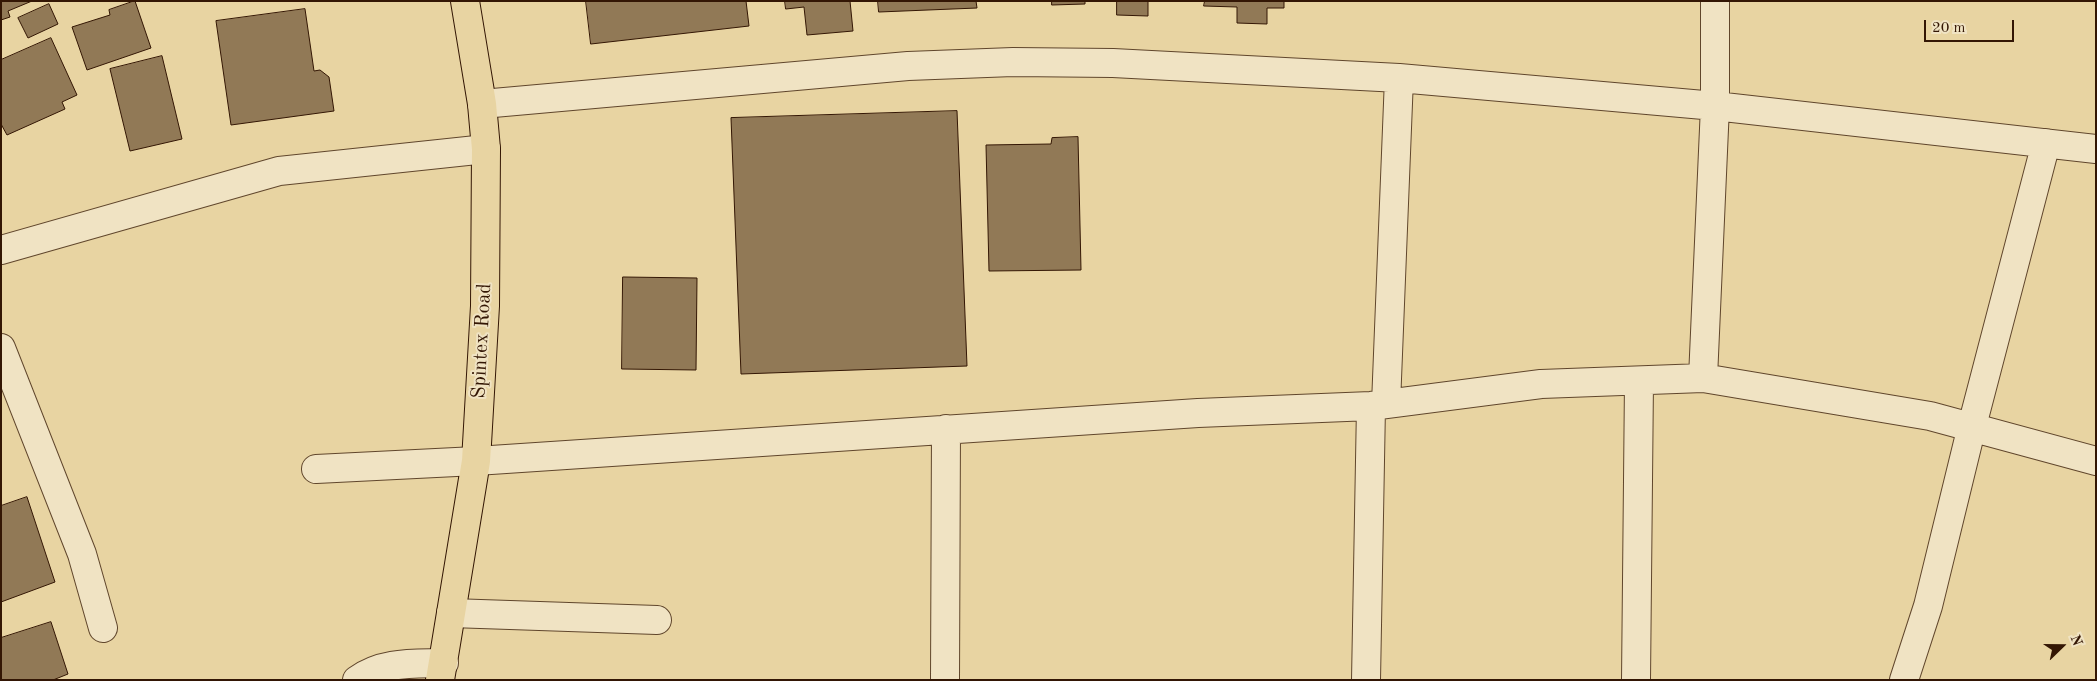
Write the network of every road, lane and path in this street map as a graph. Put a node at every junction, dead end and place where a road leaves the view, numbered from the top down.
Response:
1 (465, 1) edge
2 (1715, 1) edge
3 (1399, 78) junction
4 (482, 104) junction
5 (1716, 106) junction
6 (2046, 143) junction
7 (486, 149) junction
8 (2096, 149) edge
9 (1, 250) edge
10 (1, 348) edge
11 (1703, 378) junction
12 (1639, 381) junction
13 (9, 390) edge
14 (1379, 405) junction
15 (1972, 426) junction
16 (946, 429) junction
17 (2096, 461) edge
18 (476, 462) junction
19 (316, 469) dead end
20 (450, 614) junction
21 (657, 620) dead end
22 (103, 628) dead end
23 (442, 671) edge
24 (357, 680) edge
25 (945, 680) edge
26 (1366, 680) edge
27 (1636, 680) edge
28 (1904, 680) edge

1 - 4 main road, Spintex Road
2 - 5 street
3 - 4 street
3 - 5 street
3 - 14 street
4 - 7 main road, Spintex Road
5 - 6 street
5 - 11 street
6 - 8 street
6 - 15 street
7 - 9 street
7 - 18 main road, Spintex Road
10 - 13 street
11 - 12 street
11 - 15 street
12 - 14 street
12 - 27 street
13 - 22 street
14 - 16 street
14 - 26 street
15 - 17 street
15 - 28 street
16 - 18 street
16 - 25 street
18 - 19 street
18 - 20 main road, Spintex Road
20 - 21 street
20 - 23 main road, Spintex Road
23 - 24 street

